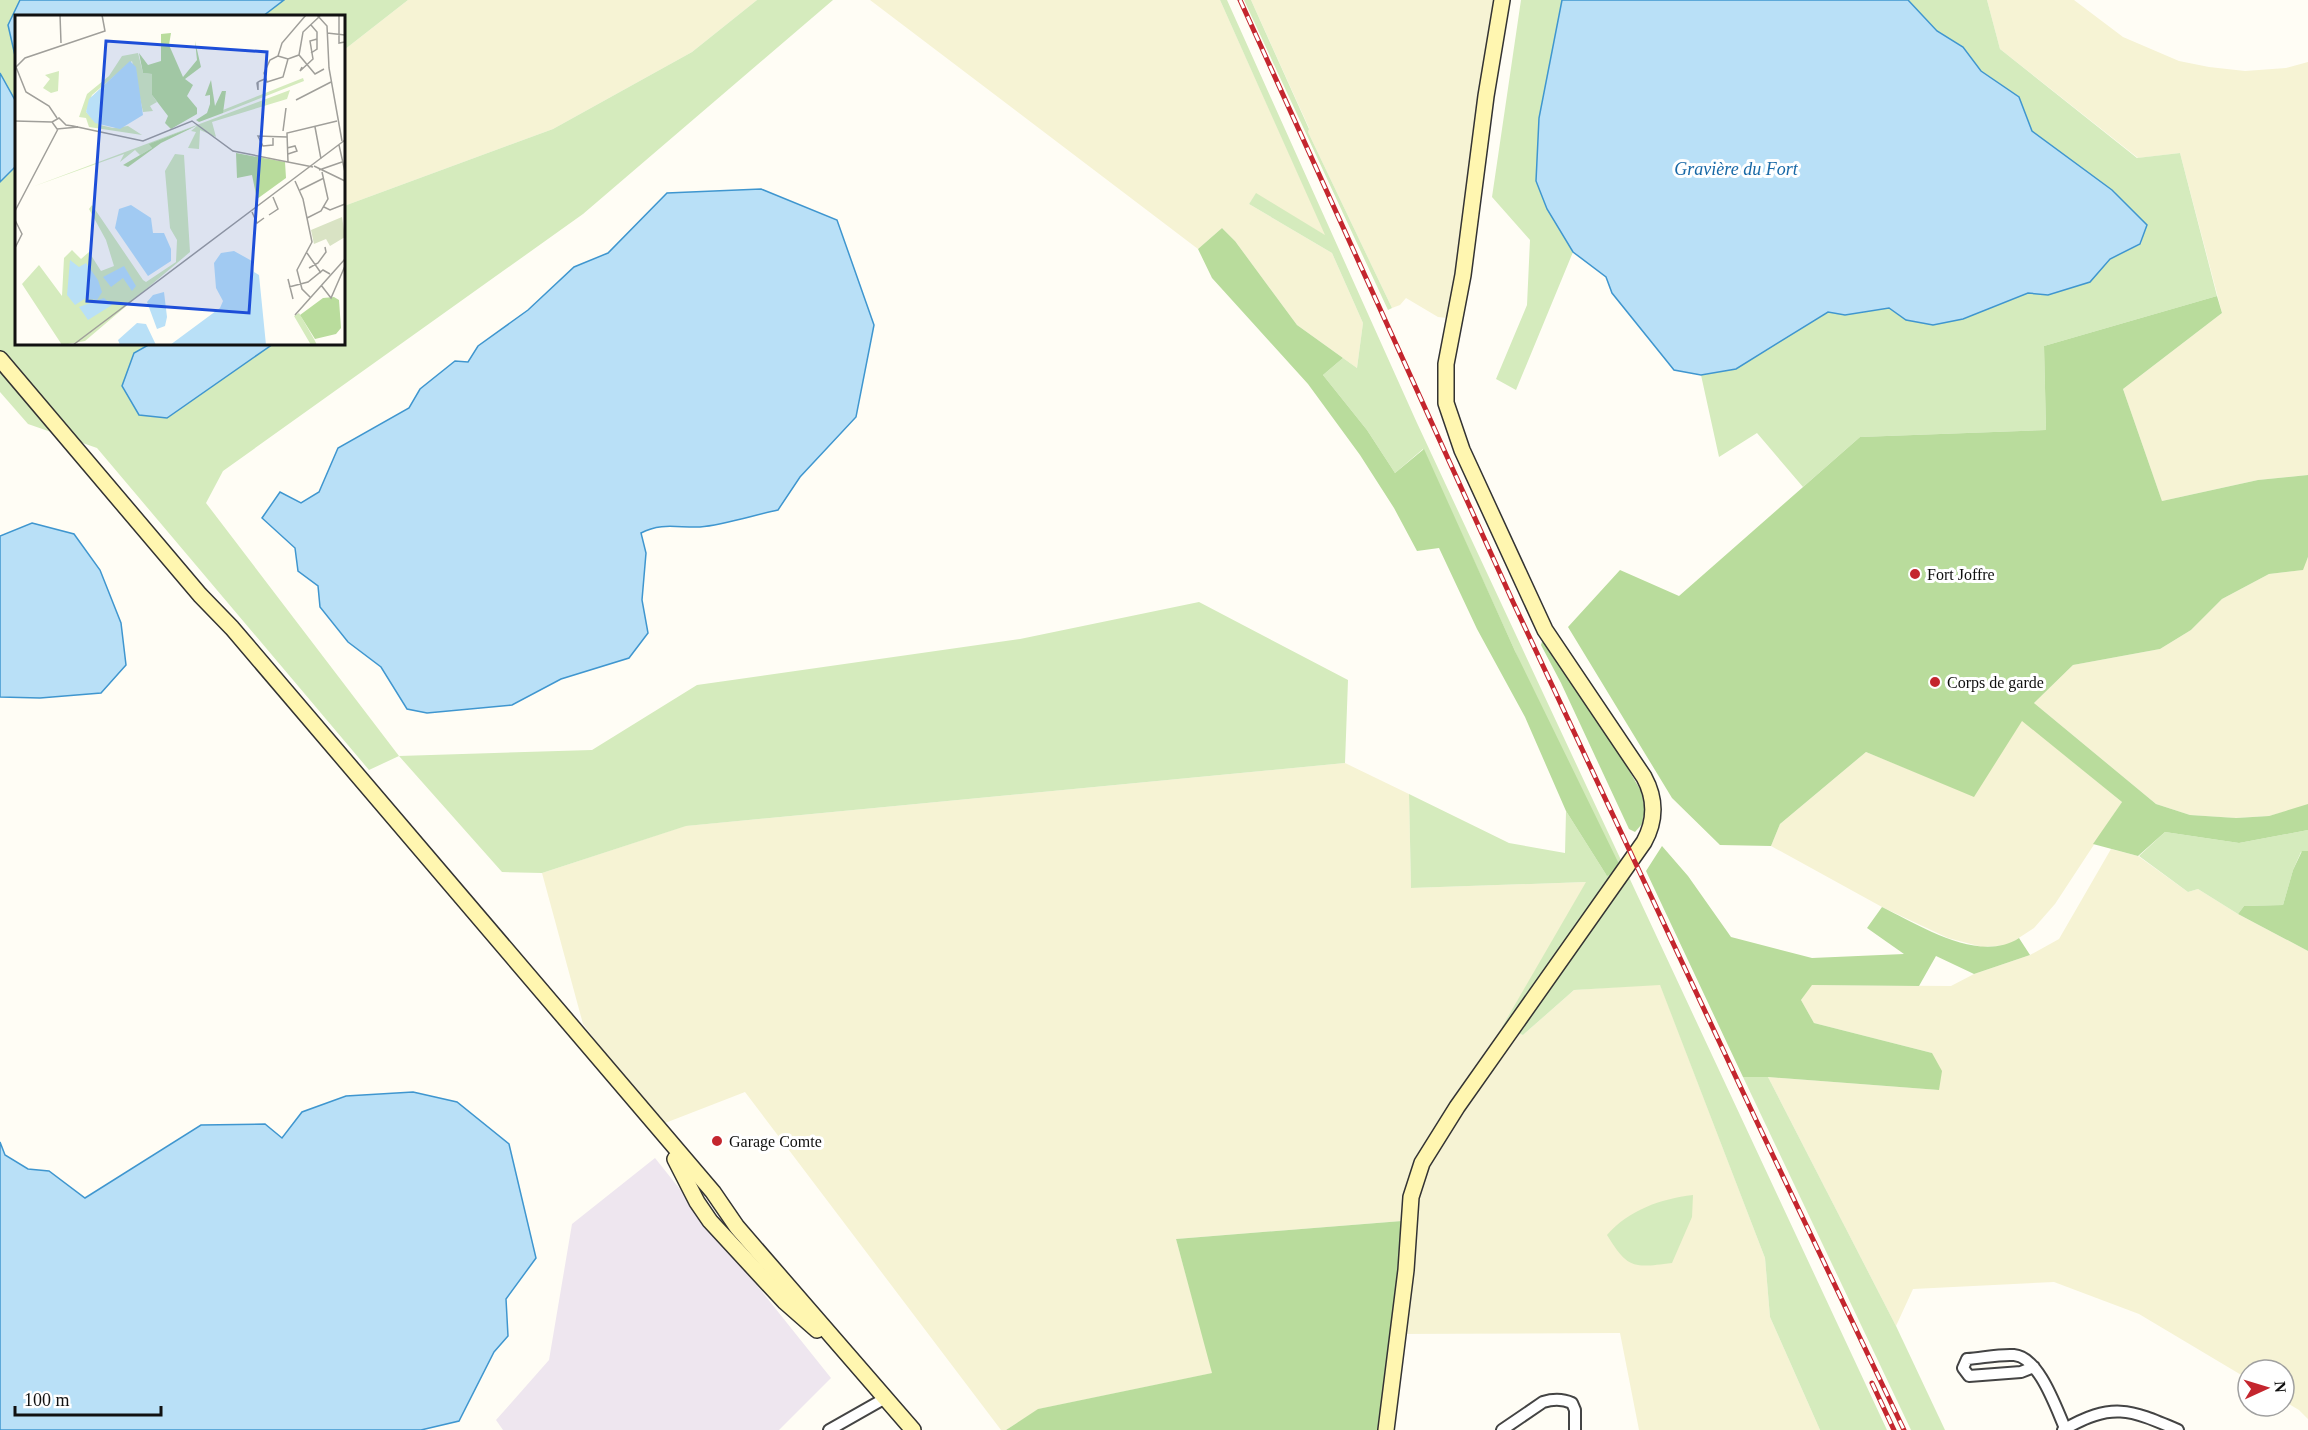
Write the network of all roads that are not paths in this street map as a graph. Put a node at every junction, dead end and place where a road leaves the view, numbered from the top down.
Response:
1 (1502, 0) edge
2 (0, 351) edge
3 (0, 359) edge
4 (232, 628) junction
5 (2034, 1367) junction
6 (884, 1396) junction
7 (2064, 1429) edge
8 (829, 1430) edge
9 (914, 1430) edge
10 (1386, 1430) edge
11 (1502, 1430) edge
12 (1575, 1430) edge
13 (2178, 1430) edge

1 - 10 main road
2 - 4 main road
3 - 4 main road
4 - 6 main road
5 - 5 street
5 - 7 street
6 - 8 street
6 - 9 main road
7 - 13 street
11 - 12 street

